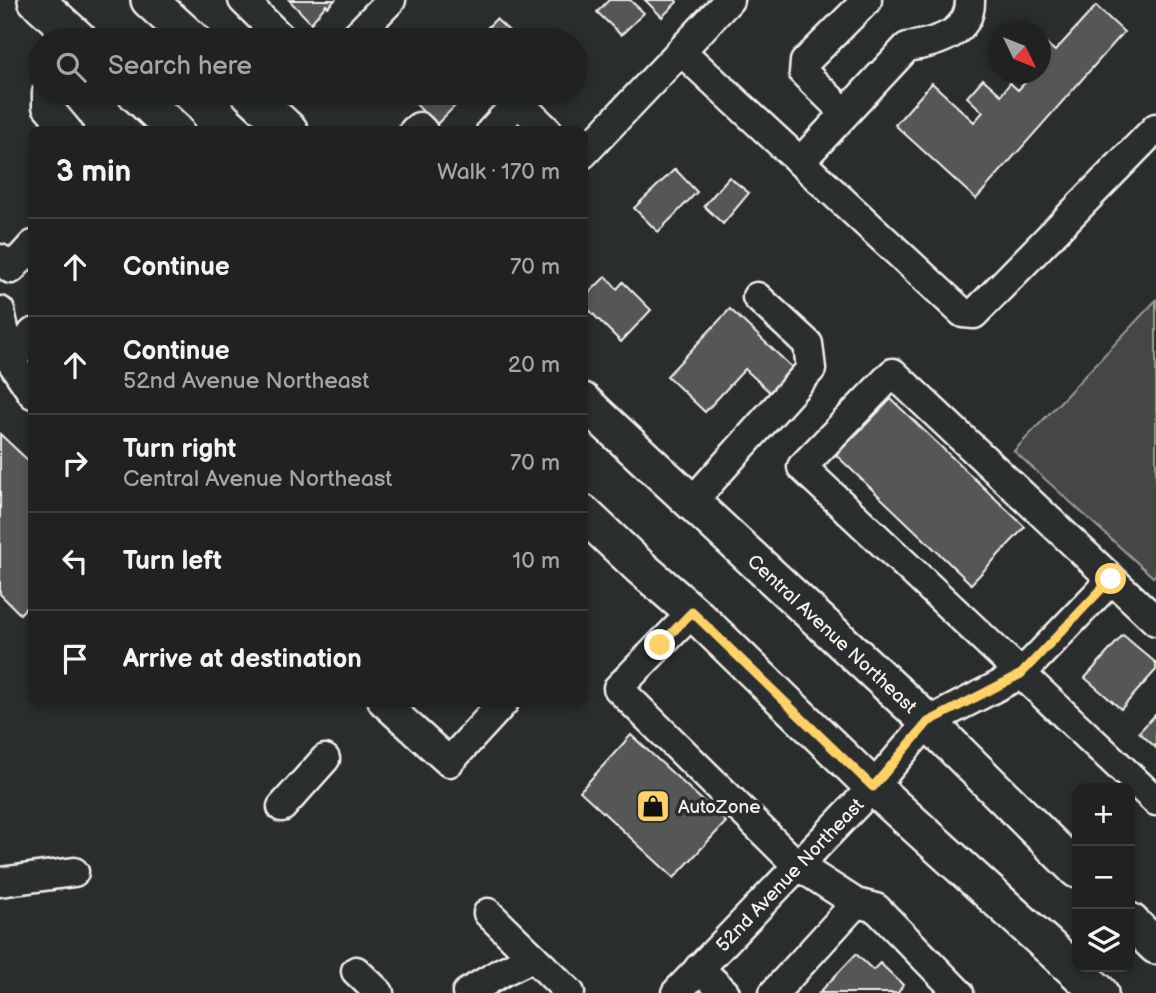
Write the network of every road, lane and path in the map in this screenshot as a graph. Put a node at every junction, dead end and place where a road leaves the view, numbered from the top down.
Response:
1 (36, 0) edge
2 (149, 0) edge
3 (391, 0) edge
4 (729, 0) edge
5 (970, 0) edge
6 (245, 1) edge
7 (854, 4) edge
8 (63, 28) edge
9 (180, 28) edge
10 (271, 28) edge
11 (364, 28) edge
12 (681, 51) junction
13 (47, 105) edge
14 (148, 105) edge
15 (515, 105) edge
16 (521, 105) edge
17 (845, 113) junction
18 (64, 126) edge
19 (171, 126) edge
20 (496, 126) edge
21 (543, 126) edge
22 (1156, 128) edge
23 (588, 149) edge
24 (800, 162) junction
25 (28, 250) edge
26 (4, 273) edge
27 (757, 297) dead end
28 (0, 311) edge
29 (28, 339) edge
30 (11, 361) junction
31 (28, 386) edge
32 (588, 406) edge
33 (691, 503) junction
34 (588, 518) edge
35 (1111, 579) junction
36 (692, 612) junction
37 (1156, 621) edge
38 (1021, 674) junction
39 (388, 707) edge
40 (499, 707) edge
41 (928, 722) junction
42 (325, 759) dead end
43 (873, 787) junction
44 (1156, 801) edge
45 (282, 807) dead end
46 (797, 865) junction
47 (1072, 865) edge
48 (74, 872) dead end
49 (0, 881) edge
50 (856, 903) junction
51 (488, 913) dead end
52 (533, 957) junction
53 (699, 968) junction
54 (356, 971) dead end
55 (956, 992) edge
56 (379, 993) edge
57 (467, 993) edge
58 (570, 993) edge
59 (676, 993) edge
60 (725, 993) edge
61 (774, 993) edge
62 (1100, 993) edge

1 - 8 main road
2 - 9 main road
3 - 11 street
4 - 12 street
5 - 17 street
6 - 10 street
7 - 17 street
12 - 23 street
12 - 24 street
13 - 18 street
14 - 19 main road
15 - 20 street
16 - 21 street
17 - 24 street
22 - 24 street
25 - 26 street
27 - 33 street
28 - 30 street
29 - 30 street
30 - 31 street
32 - 33 main road, Central Avenue Northeast
33 - 41 main road, Central Avenue Northeast
34 - 36 main road
35 - 37 street
35 - 38 street
35 - 38 street
36 - 43 main road
36 - 46 street
38 - 41 street
38 - 44 street
39 - 40 street
41 - 43 street, 52nd Avenue Northeast
41 - 47 main road, Central Avenue Northeast
42 - 45 street
43 - 46 street, 52nd Avenue Northeast
43 - 62 main road
46 - 50 street
46 - 53 street, 52nd Avenue Northeast
48 - 49 street
50 - 55 street
50 - 61 street
51 - 52 street
52 - 57 street
52 - 58 street
53 - 59 street, 52nd Avenue Northeast
53 - 60 street
54 - 56 street

